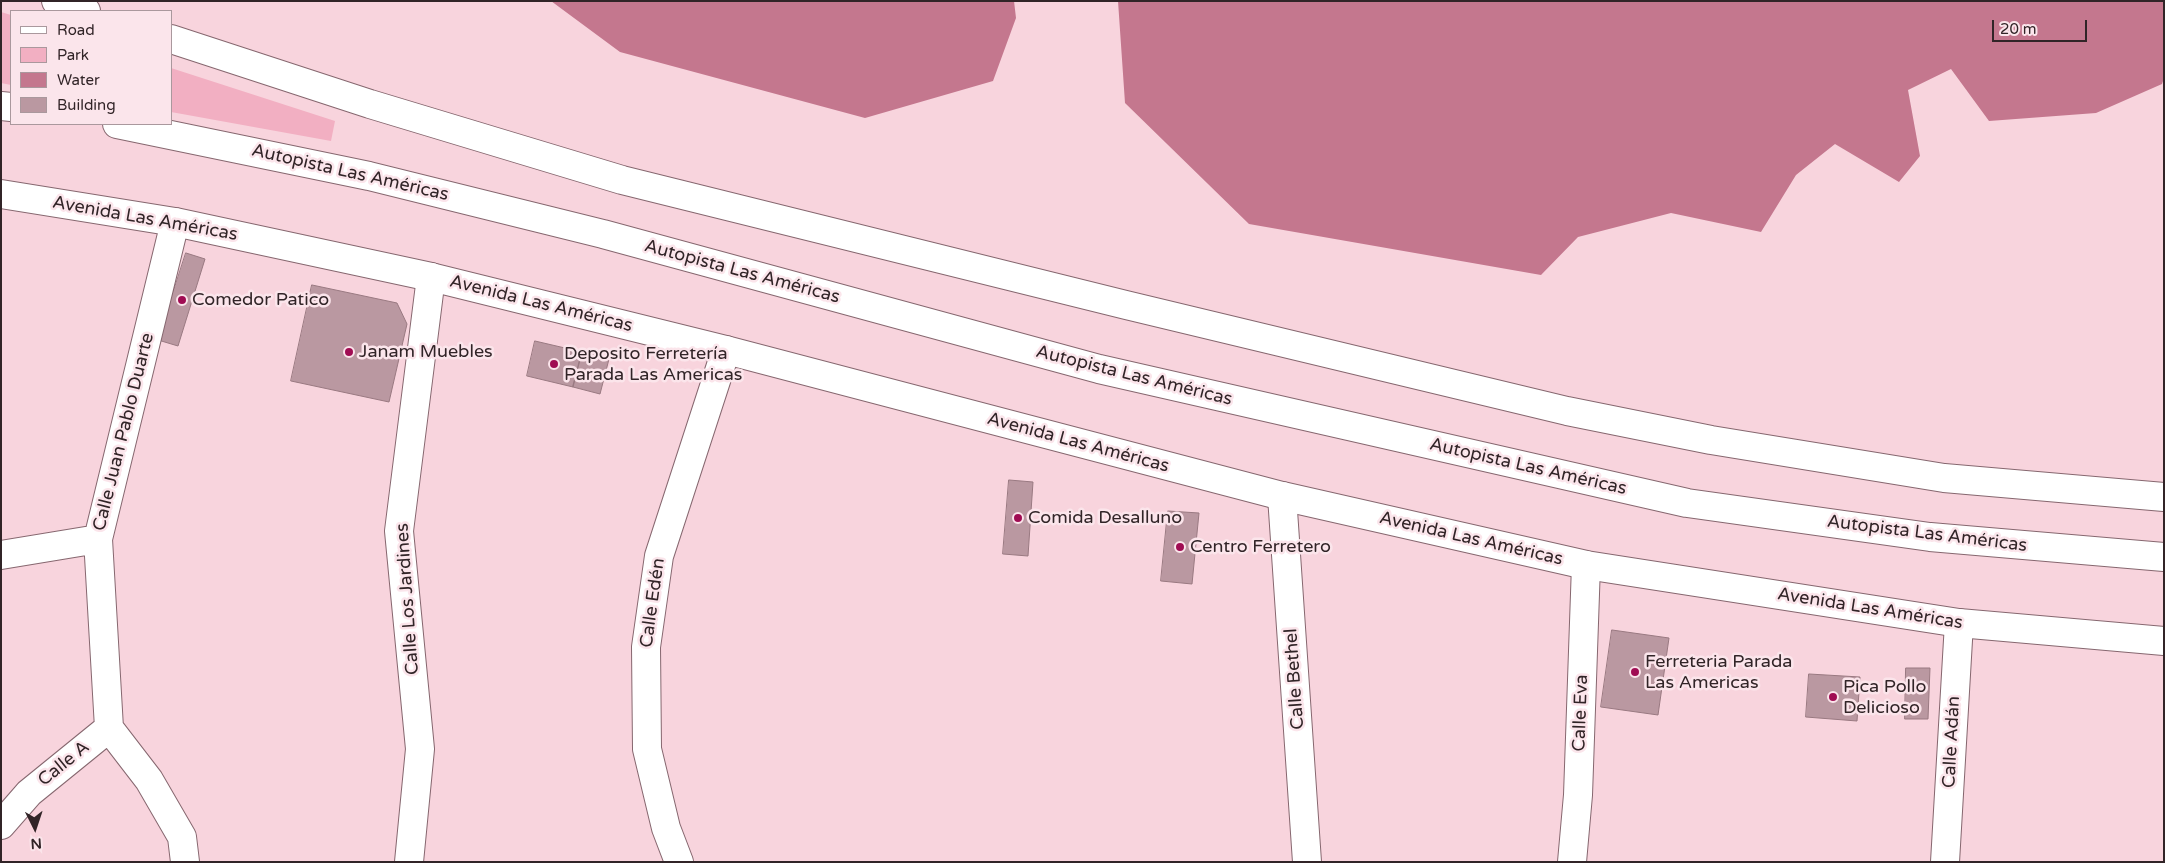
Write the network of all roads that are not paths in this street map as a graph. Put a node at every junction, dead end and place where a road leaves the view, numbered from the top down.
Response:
1 (56, 1) edge
2 (83, 10) edge
3 (172, 39) edge
4 (122, 125) edge
5 (1, 194) edge
6 (175, 222) junction
7 (430, 277) junction
8 (726, 350) junction
9 (1282, 496) junction
10 (2164, 497) edge
11 (98, 539) junction
12 (1, 555) edge
13 (2164, 558) edge
14 (1586, 565) junction
15 (1959, 623) junction
16 (2164, 641) edge
17 (109, 728) junction
18 (1, 825) edge
19 (185, 862) edge
20 (409, 862) edge
21 (679, 862) edge
22 (1308, 862) edge
23 (1572, 862) edge
24 (1945, 862) edge

1 - 2 main road
3 - 10 main road
4 - 13 main road, Autopista Las Américas
5 - 6 main road, Avenida Las Américas
6 - 7 main road, Avenida Las Américas
6 - 11 main road, Calle Juan Pablo Duarte
7 - 8 main road, Avenida Las Américas
7 - 20 main road, Calle Los Jardines
8 - 9 main road, Avenida Las Américas
8 - 21 main road, Calle Edén
9 - 14 main road, Avenida Las Américas
9 - 22 main road, Calle Bethel
11 - 12 main road
11 - 17 main road, Calle Juan Pablo Duarte
14 - 15 main road, Avenida Las Américas
14 - 23 main road, Calle Eva
15 - 16 main road, Avenida Las Américas
15 - 24 main road, Calle Adán
17 - 18 main road, Calle A
17 - 19 main road

